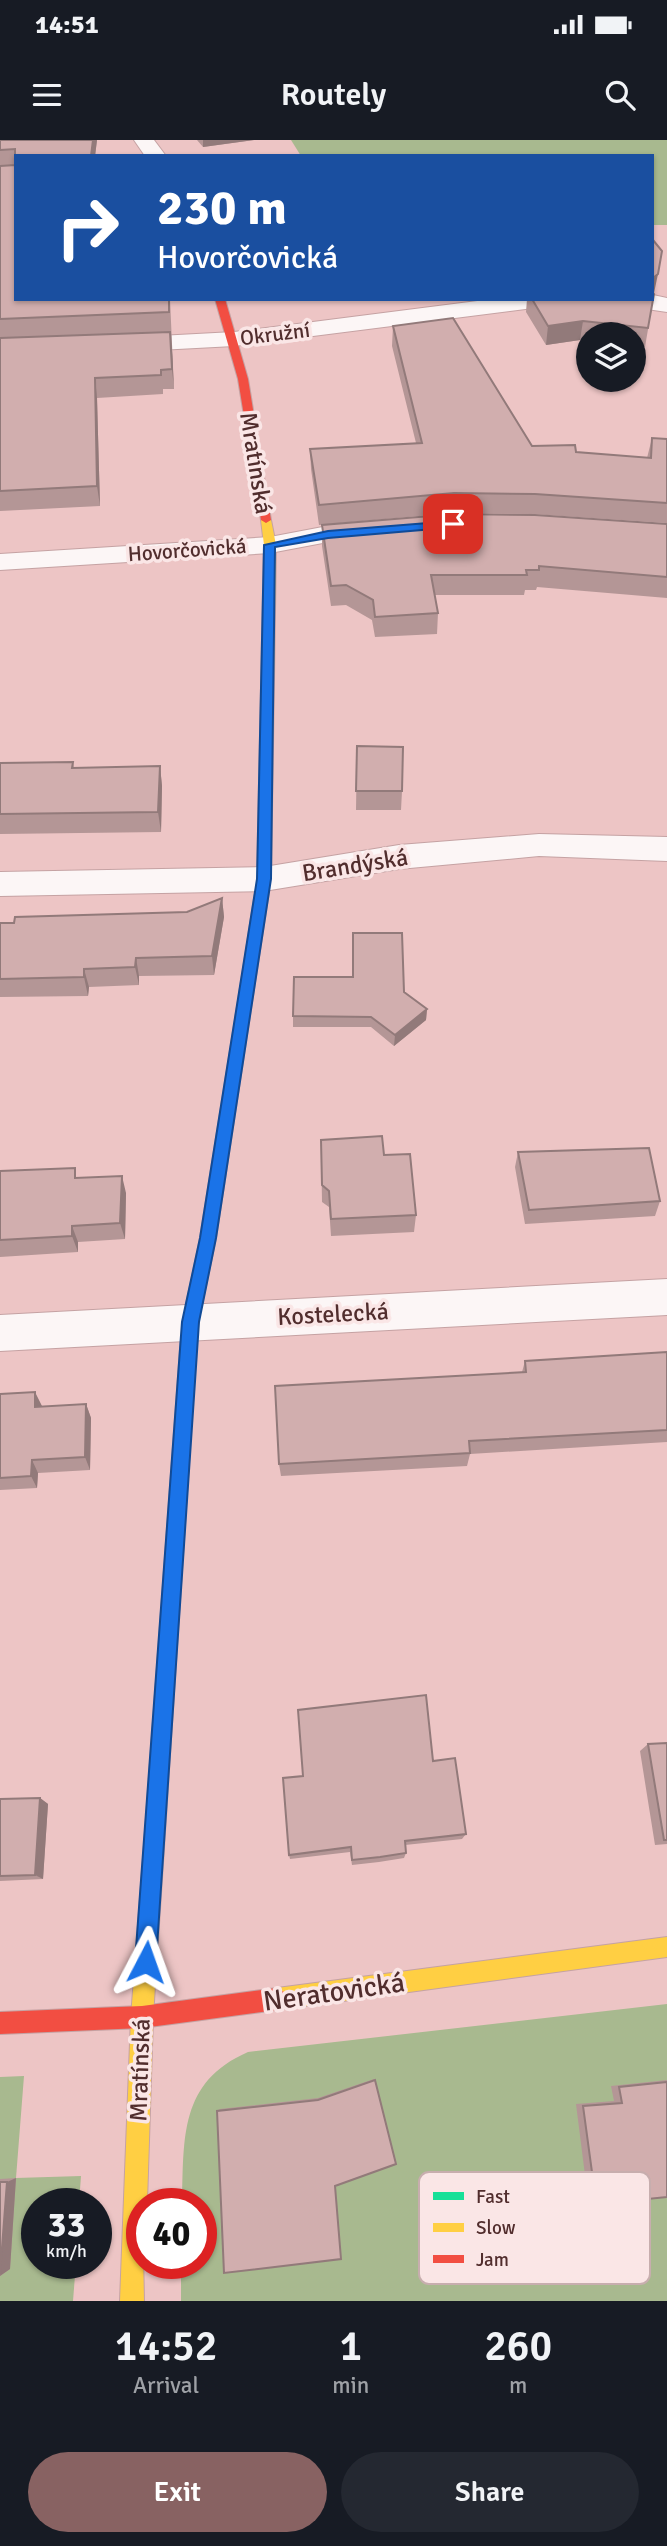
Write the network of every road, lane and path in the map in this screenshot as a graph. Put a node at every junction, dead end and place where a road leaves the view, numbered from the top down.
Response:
1 (221, 301) edge
2 (533, 301) edge
3 (233, 339) junction
4 (94, 346) edge
5 (397, 529) edge
6 (270, 545) junction
7 (0, 562) edge
8 (667, 849) edge
9 (264, 879) junction
10 (0, 884) edge
11 (667, 1297) edge
12 (190, 1322) junction
13 (0, 1333) edge
14 (667, 1947) edge
15 (142, 2017) junction
16 (0, 2023) edge
17 (132, 2301) edge

1 - 3 street, Mratínská
2 - 3 street, Okružní
3 - 4 street, Okružní
3 - 6 street, Mratínská
5 - 6 street, Hovorčovická
6 - 7 street, Hovorčovická
6 - 9 street, Mratínská
8 - 9 street, Brandýská
9 - 10 street, Brandýská
9 - 12 street, Mratínská
11 - 12 street, Kostelecká
12 - 13 street, Kostelecká
12 - 15 street, Mratínská
14 - 15 street, Neratovická
15 - 16 street, Neratovická
15 - 17 street, Mratínská

